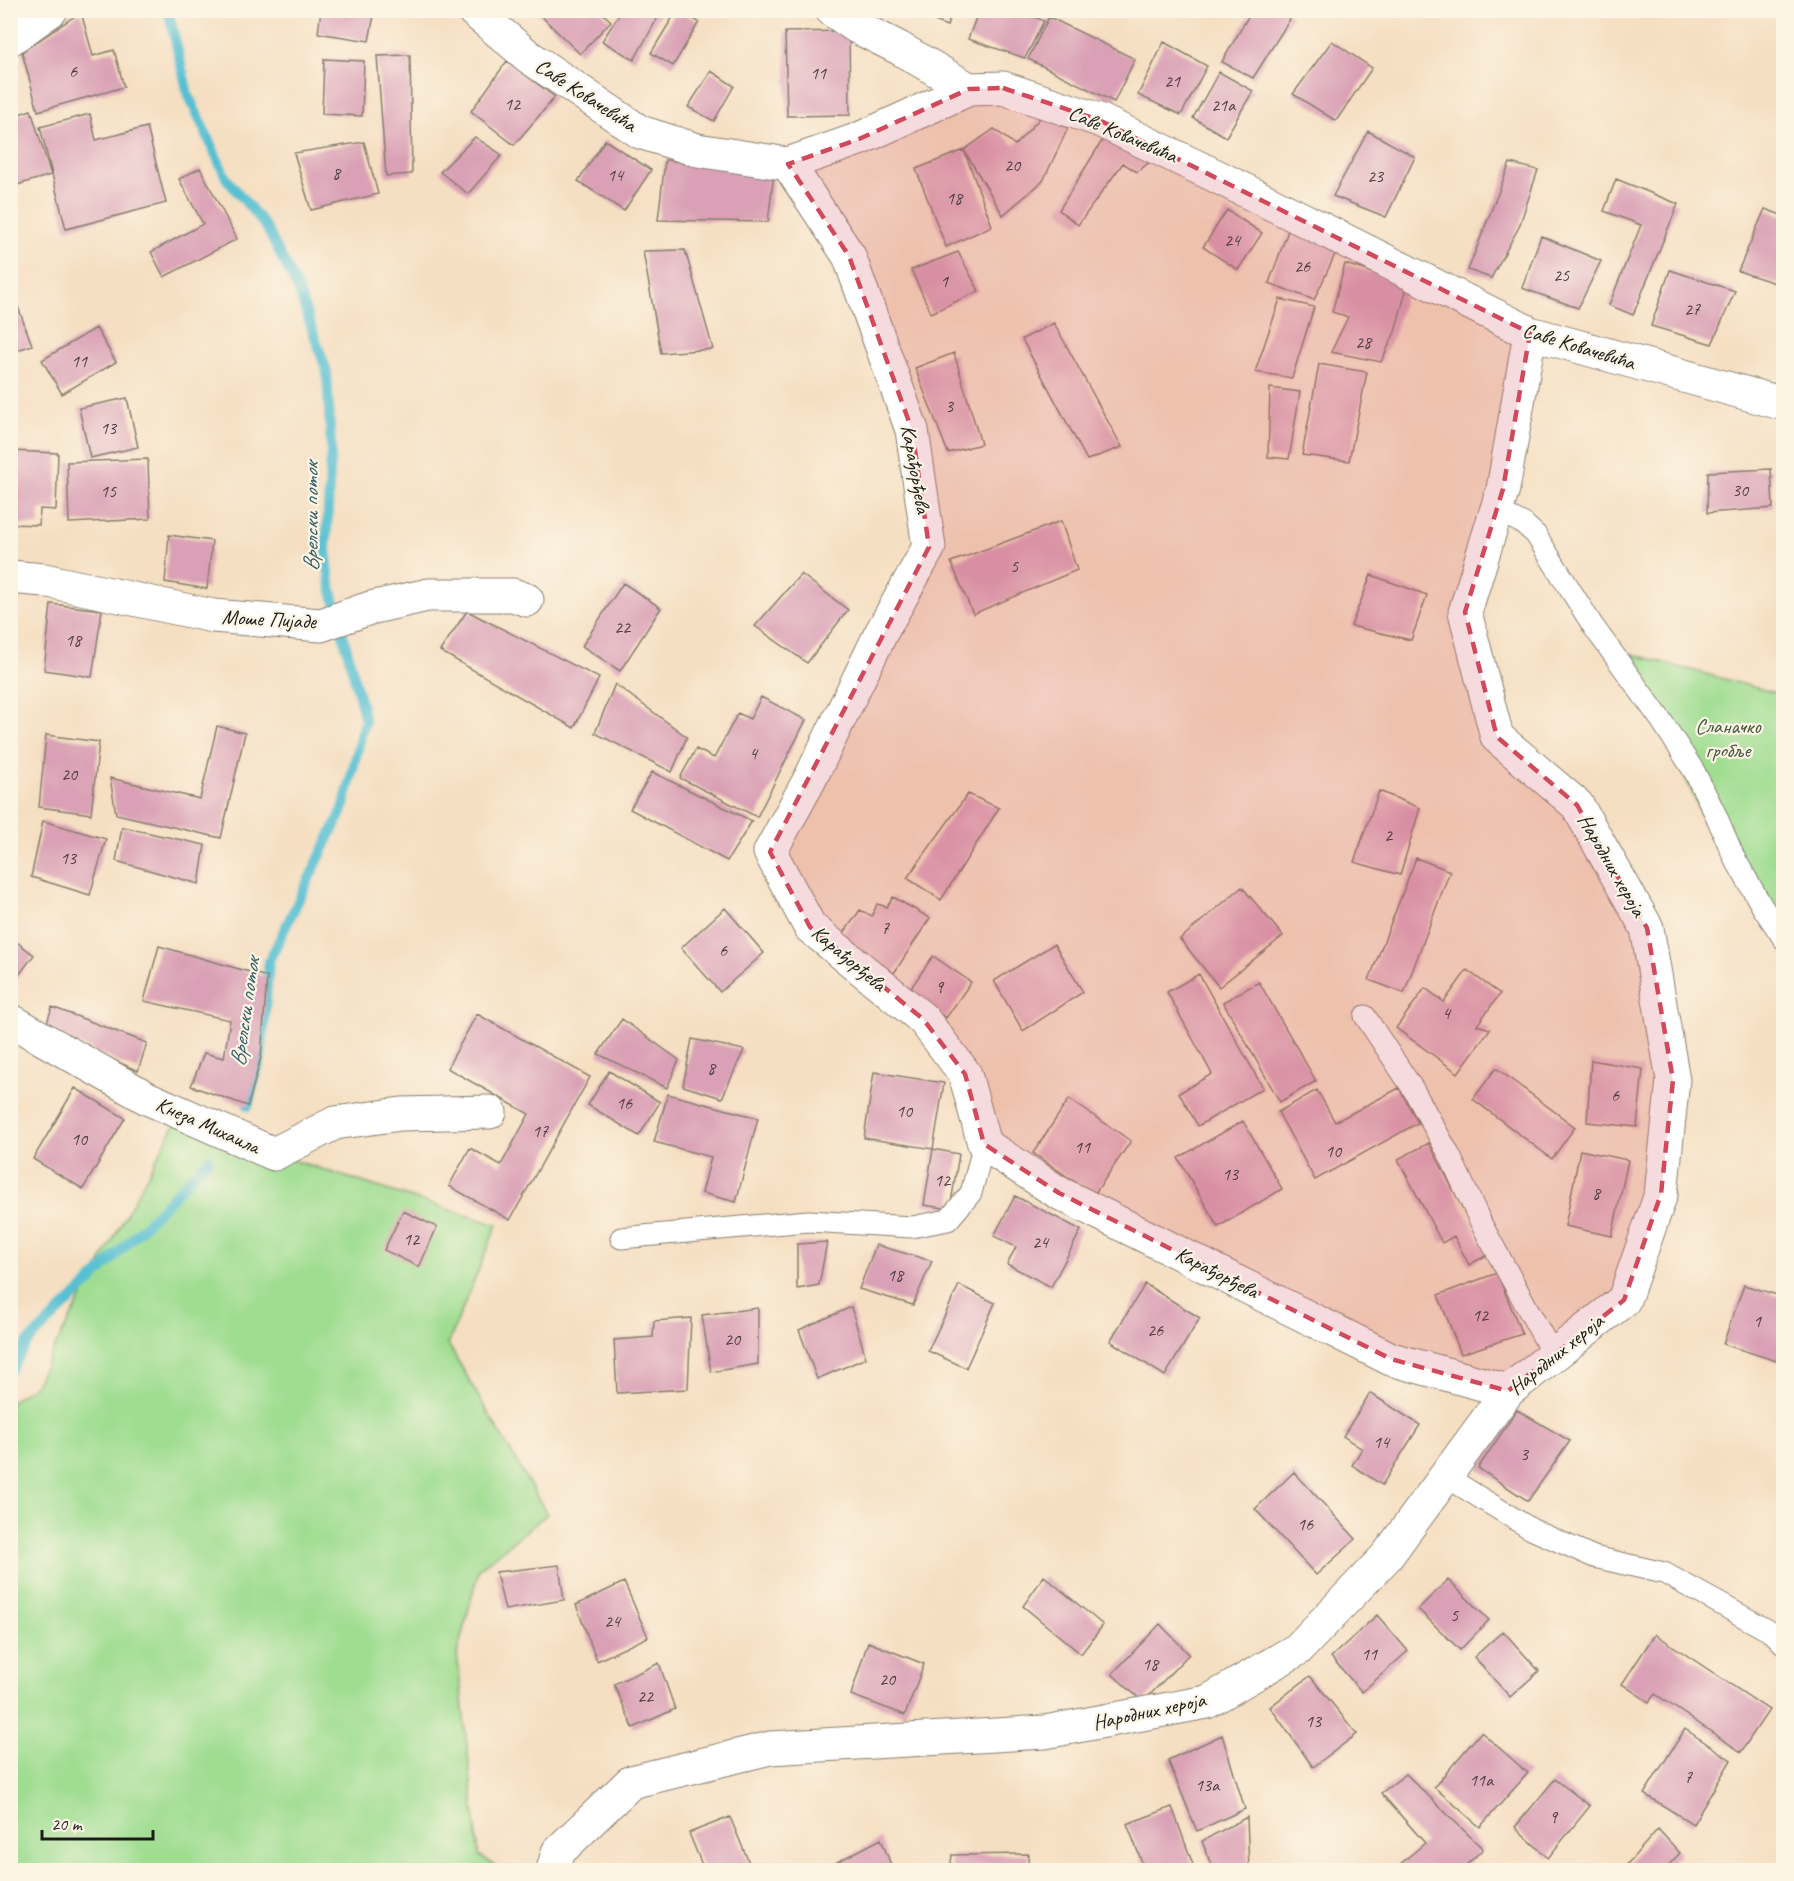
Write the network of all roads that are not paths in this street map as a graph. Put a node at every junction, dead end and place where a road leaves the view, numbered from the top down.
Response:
1 (51, 10) edge
2 (473, 10) edge
3 (832, 10) edge
4 (10, 39) edge
5 (969, 89) junction
6 (788, 164) junction
7 (1530, 333) junction
8 (1784, 404) edge
9 (1496, 510) junction
10 (10, 577) edge
11 (527, 600) dead end
12 (1784, 939) edge
13 (1365, 1016) dead end
14 (10, 1020) edge
15 (490, 1112) dead end
16 (984, 1144) junction
17 (621, 1238) dead end
18 (1553, 1355) junction
19 (1508, 1391) junction
20 (1445, 1476) junction
21 (1784, 1644) edge
22 (553, 1870) edge

1 - 4 street
2 - 6 street, Саве Ковачевића
3 - 5 street
5 - 6 street, Саве Ковачевића
5 - 7 street, Саве Ковачевића
6 - 16 street, Карађорђева
7 - 8 street, Саве Ковачевића
7 - 9 street, Народних хероја
9 - 12 lane
9 - 18 street, Народних хероја
10 - 11 street, Моше Пијаде
13 - 18 lane
14 - 15 street, Кнеза Михаила
16 - 17 lane
16 - 19 street, Карађорђева
18 - 19 street, Народних хероја
19 - 20 street, Народних хероја
20 - 21 lane
20 - 22 street, Народних хероја

